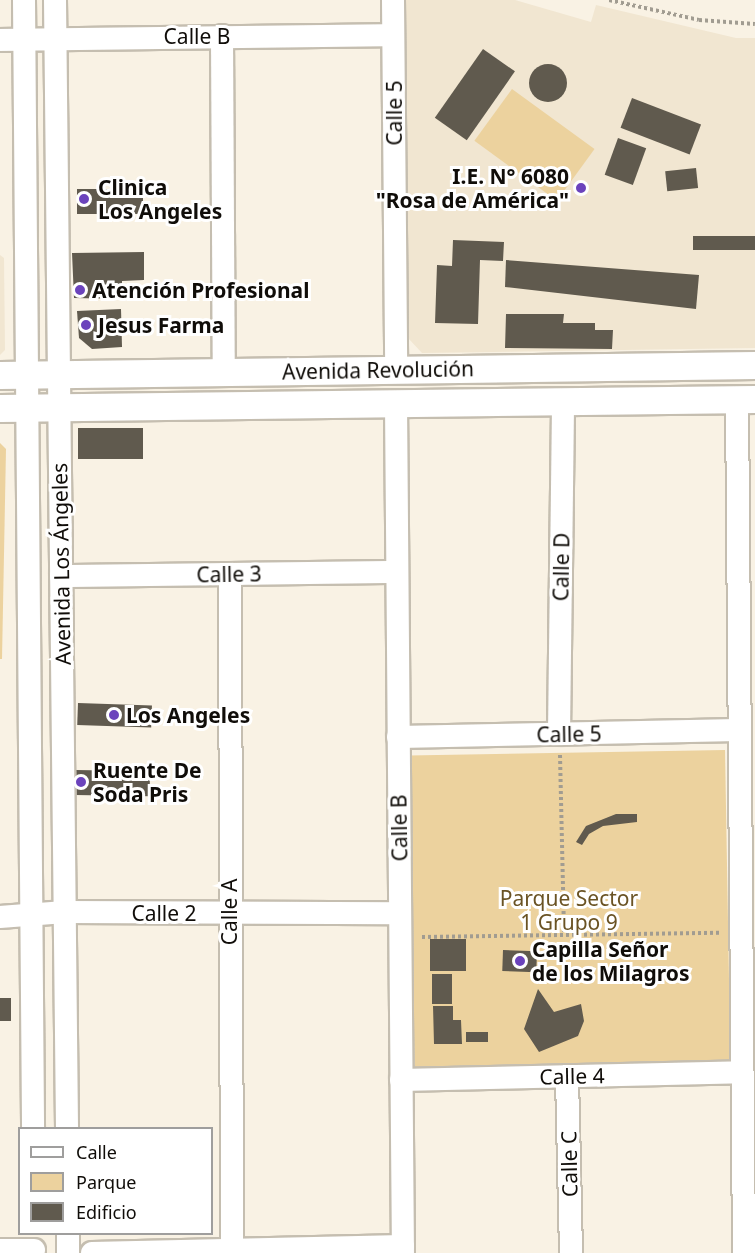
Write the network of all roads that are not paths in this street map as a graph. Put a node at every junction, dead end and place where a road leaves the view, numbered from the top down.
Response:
1 (24, 0) edge
2 (55, 0) edge
3 (393, 0) edge
4 (393, 35) junction
5 (222, 36) junction
6 (55, 37) junction
7 (0, 40) edge
8 (24, 40) junction
9 (755, 365) edge
10 (396, 369) junction
11 (224, 372) junction
12 (27, 374) junction
13 (59, 374) junction
14 (0, 375) edge
15 (746, 399) edge
16 (563, 401) junction
17 (396, 403) junction
18 (60, 407) junction
19 (13, 408) edge
20 (747, 566) edge
21 (397, 572) junction
22 (230, 574) junction
23 (61, 576) junction
24 (740, 730) junction
25 (398, 737) junction
26 (560, 744) junction
27 (748, 905) edge
28 (65, 912) junction
29 (229, 913) junction
30 (400, 913) junction
31 (0, 916) edge
32 (29, 916) junction
33 (742, 1072) junction
34 (567, 1076) junction
35 (401, 1080) junction
36 (33, 1127) edge
37 (67, 1127) edge
38 (68, 1235) edge
39 (747, 1245) edge
40 (34, 1246) edge
41 (0, 1250) edge
42 (232, 1250) junction
43 (403, 1250) edge
44 (68, 1253) edge
45 (92, 1253) edge
46 (571, 1253) edge

1 - 8 street, Avenida Los Ángeles
2 - 6 street, Avenida Los Ángeles
3 - 4 street, Calle 5
4 - 5 street, Calle B
4 - 10 street, Calle 5
5 - 6 street, Calle B
5 - 11 street
6 - 8 street, Calle B
6 - 13 street, Avenida Los Ángeles
7 - 8 street, Calle B
8 - 12 street, Avenida Los Ángeles
9 - 10 main road, Avenida Revolución
10 - 11 main road, Avenida Revolución
11 - 13 main road, Avenida Revolución
12 - 13 main road, Avenida Revolución
12 - 14 main road, Avenida Revolución
12 - 19 street, Avenida Los Ángeles
13 - 18 street, Avenida Los Ángeles
15 - 16 main road, Avenida Revolución
15 - 20 street
16 - 17 main road, Avenida Revolución
16 - 26 street, Calle D
17 - 18 main road, Avenida Revolución
17 - 21 street, Calle B
18 - 19 main road, Avenida Revolución
18 - 23 street, Avenida Los Ángeles
19 - 32 street, Avenida Los Ángeles
20 - 24 street
21 - 22 street, Calle 3
21 - 25 street, Calle B
22 - 23 street, Calle 3
22 - 29 street, Calle A
23 - 28 street, Avenida Los Ángeles
24 - 26 street, Calle 5
24 - 27 street
25 - 26 street, Calle 5
25 - 30 street, Calle B
27 - 33 street
28 - 29 street, Calle 2
28 - 32 street, Calle 2
28 - 37 street, Avenida Los Ángeles
29 - 30 street, Calle 2
29 - 42 street, Calle A
30 - 35 street, Calle B
31 - 32 street, Calle 2
32 - 36 street, Avenida Los Ángeles
33 - 34 street, Calle 4
33 - 39 street
34 - 35 street, Calle 4
34 - 46 street, Calle C
35 - 43 street, Calle B
38 - 44 street
40 - 41 street
42 - 43 street
42 - 45 street

